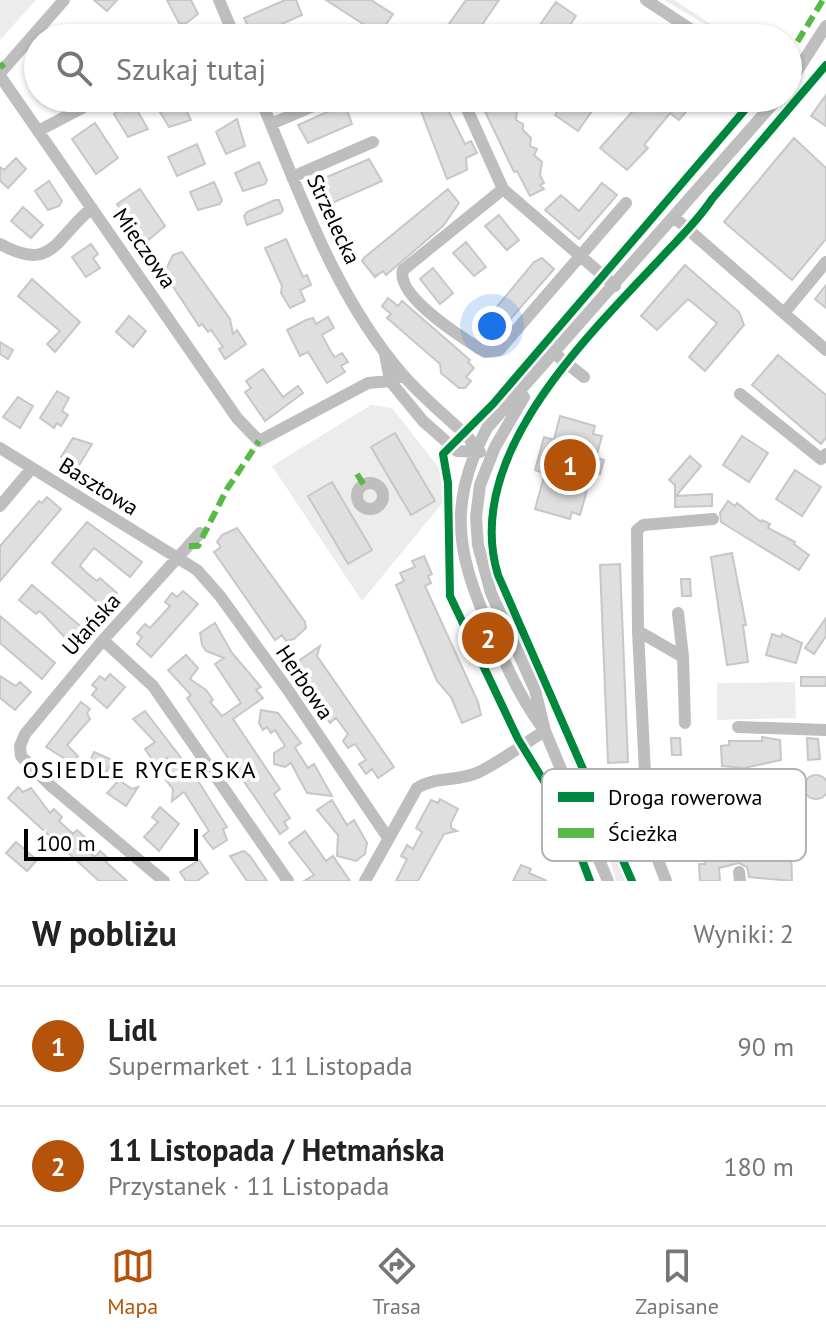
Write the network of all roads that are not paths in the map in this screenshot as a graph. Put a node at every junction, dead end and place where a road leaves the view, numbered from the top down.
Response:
1 (64, 0) edge
2 (219, 0) edge
3 (646, 0) edge
4 (43, 24) edge
5 (229, 24) edge
6 (683, 24) edge
7 (826, 26) edge
8 (24, 46) edge
9 (802, 63) edge
10 (0, 74) edge
11 (24, 108) edge
12 (27, 112) edge
13 (74, 112) edge
14 (266, 112) edge
15 (299, 112) edge
16 (468, 112) edge
17 (766, 112) edge
18 (271, 124) junction
19 (40, 130) junction
20 (373, 142) dead end
21 (292, 177) junction
22 (503, 189) junction
23 (626, 203) dead end
24 (92, 208) junction
25 (675, 218) junction
26 (0, 244) edge
27 (580, 258) junction
28 (826, 262) edge
29 (615, 286) junction
30 (784, 313) junction
31 (385, 350) junction
32 (826, 350) edge
33 (555, 354) junction
34 (403, 375) junction
35 (535, 377) junction
36 (584, 377) dead end
37 (390, 381) junction
38 (740, 394) dead end
39 (455, 425) junction
40 (489, 426) junction
41 (449, 447) junction
42 (0, 448) edge
43 (476, 450) junction
44 (826, 454) edge
45 (491, 457) junction
46 (32, 468) junction
47 (464, 480) junction
48 (0, 506) edge
49 (713, 519) dead end
50 (200, 533) dead end
51 (178, 558) junction
52 (678, 613) dead end
53 (638, 631) junction
54 (103, 640) junction
55 (683, 657) junction
56 (685, 723) dead end
57 (738, 727) dead end
58 (826, 730) edge
59 (545, 731) junction
60 (561, 769) edge
61 (645, 769) edge
62 (388, 838) junction
63 (600, 861) edge
64 (658, 861) edge
65 (164, 881) edge
66 (288, 881) edge
67 (365, 881) edge
68 (608, 881) edge
69 (666, 881) edge

1 - 4 street
2 - 5 street
3 - 6 street
7 - 9 street
8 - 10 street
10 - 11 street, Mieczowa
12 - 19 street, Mieczowa
13 - 19 street
14 - 18 street, Strzelecka
15 - 18 street
16 - 22 street
17 - 25 street
18 - 21 street, Strzelecka
19 - 24 street, Mieczowa
20 - 21 street
21 - 31 street, Strzelecka
22 - 27 street
22 - 27 street
23 - 27 street
24 - 26 street
24 - 37 street, Mieczowa
25 - 29 street
25 - 30 street
27 - 29 street
28 - 30 street
29 - 33 street
30 - 32 street
31 - 34 street, Strzelecka
31 - 37 street, Strzelecka
33 - 35 street
33 - 36 street
34 - 37 street
34 - 39 street, Strzelecka
35 - 40 street
35 - 45 street
37 - 41 street
38 - 44 street
39 - 40 street
39 - 43 street, Strzelecka
40 - 43 street
41 - 43 street, Strzelecka
41 - 47 street
42 - 46 street, Basztowa
43 - 45 street, Strzelecka
43 - 47 street
45 - 59 street
46 - 48 street
46 - 51 street, Basztowa
47 - 59 street
49 - 53 street
50 - 51 street, Ułańska
51 - 54 street, Ułańska
51 - 62 street, Herbowa
52 - 55 street
53 - 55 street
53 - 61 street
54 - 65 street, Ułańska
54 - 66 street
55 - 56 street
57 - 58 street
59 - 60 street
59 - 62 street
62 - 67 street
63 - 68 street
64 - 69 street

